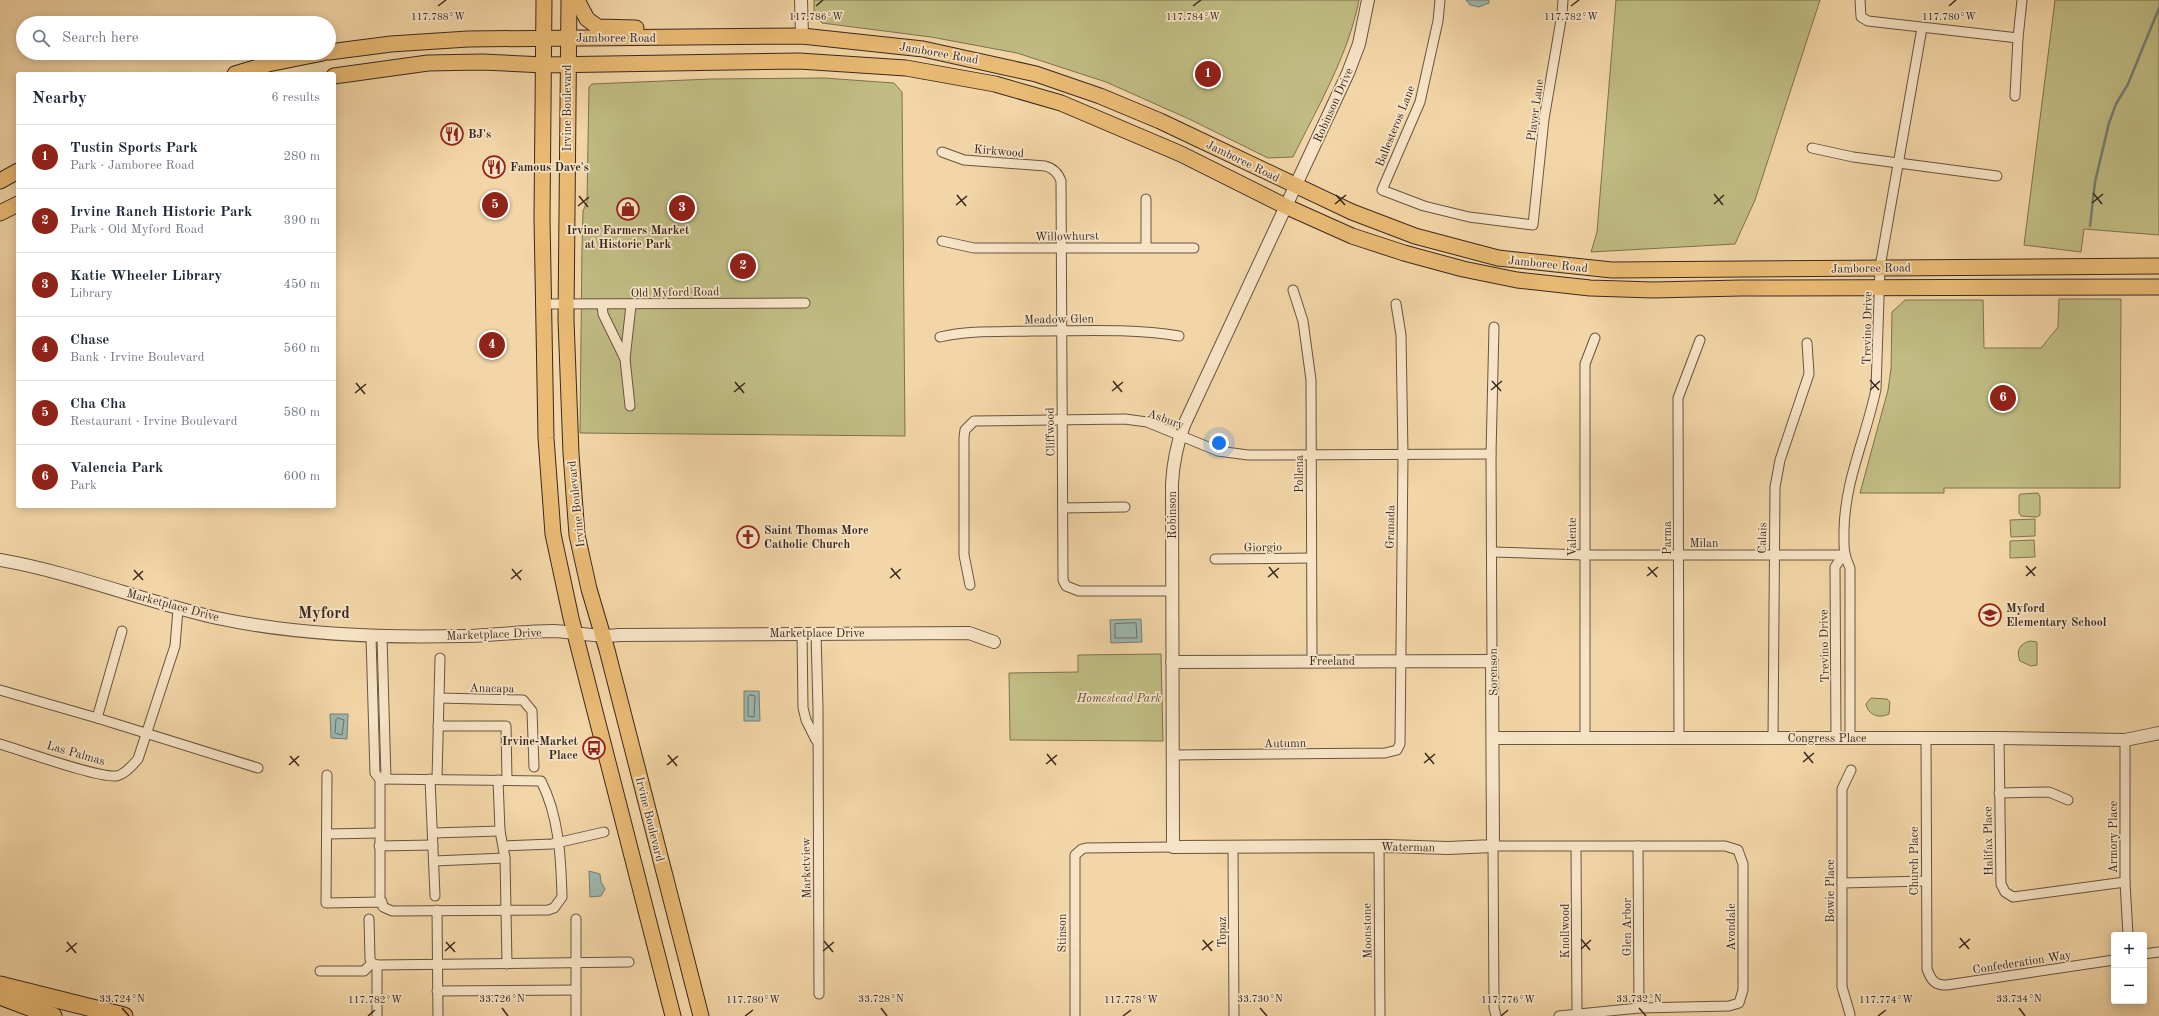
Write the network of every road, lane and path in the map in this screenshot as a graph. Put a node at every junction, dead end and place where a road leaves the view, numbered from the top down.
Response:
1 (544, 0) edge
2 (569, 0) edge
3 (576, 0) edge
4 (800, 0) edge
5 (1368, 0) edge
6 (1440, 0) edge
7 (1563, 0) edge
8 (1860, 0) edge
9 (2022, 0) edge
10 (1922, 28) junction
11 (802, 36) junction
12 (543, 38) junction
13 (568, 38) junction
14 (720, 38) junction
15 (2018, 38) junction
16 (336, 51) edge
17 (288, 60) edge
18 (568, 64) junction
19 (544, 65) junction
20 (242, 72) edge
21 (336, 76) edge
22 (2015, 96) dead end
23 (1812, 148) dead end
24 (942, 152) dead end
25 (1898, 163) junction
26 (1055, 171) joint
27 (16, 172) edge
28 (1997, 176) dead end
29 (0, 181) edge
30 (1296, 186) junction
31 (1146, 199) dead end
32 (16, 205) edge
33 (1285, 206) junction
34 (0, 213) edge
35 (1533, 225) joint
36 (942, 241) dead end
37 (1146, 246) junction
38 (1061, 248) junction
39 (1194, 248) dead end
40 (2159, 266) edge
41 (1880, 267) junction
42 (2159, 287) edge
43 (1879, 288) junction
44 (1293, 290) dead end
45 (806, 303) dead end
46 (544, 304) junction
47 (1396, 304) dead end
48 (566, 305) junction
49 (602, 305) junction
50 (631, 305) junction
51 (1494, 327) dead end
52 (1063, 331) junction
53 (1178, 336) dead end
54 (940, 337) dead end
55 (1595, 338) dead end
56 (1700, 340) dead end
57 (1807, 344) dead end
58 (625, 359) junction
59 (630, 406) dead end
60 (1061, 419) junction
61 (1181, 437) junction
62 (1491, 454) junction
63 (1311, 455) junction
64 (1403, 455) junction
65 (1125, 507) dead end
66 (1063, 508) junction
67 (1493, 552) junction
68 (1584, 555) junction
69 (1679, 555) junction
70 (1773, 555) junction
71 (1844, 555) junction
72 (1311, 558) junction
73 (1215, 559) dead end
74 (0, 560) edge
75 (970, 585) dead end
76 (1172, 591) junction
77 (178, 609) junction
78 (122, 630) dead end
79 (802, 633) junction
80 (816, 633) junction
81 (576, 634) junction
82 (377, 637) junction
83 (604, 637) junction
84 (994, 642) dead end
85 (440, 658) dead end
86 (1312, 661) junction
87 (1400, 661) junction
88 (1492, 661) junction
89 (1172, 662) junction
90 (0, 690) edge
91 (439, 698) junction
92 (97, 718) junction
93 (438, 726) junction
94 (146, 733) junction
95 (2159, 733) edge
96 (1494, 738) junction
97 (1585, 738) junction
98 (1773, 738) junction
99 (1926, 738) junction
100 (1999, 738) junction
101 (1679, 739) junction
102 (1836, 739) junction
103 (1850, 739) junction
104 (2125, 740) junction
105 (817, 743) junction
106 (0, 744) edge
107 (1396, 750) joint
108 (1172, 755) junction
109 (534, 767) dead end
110 (258, 768) dead end
111 (1851, 770) dead end
112 (327, 775) dead end
113 (380, 777) junction
114 (433, 779) junction
115 (503, 780) junction
116 (1999, 793) junction
117 (2068, 800) dead end
118 (500, 830) junction
119 (604, 832) dead end
120 (379, 833) junction
121 (433, 833) junction
122 (327, 834) junction
123 (559, 843) junction
124 (433, 844) junction
125 (379, 846) junction
126 (504, 846) junction
127 (1379, 846) junction
128 (1493, 846) junction
129 (1638, 846) junction
130 (1172, 847) junction
131 (1233, 847) junction
132 (1576, 847) junction
133 (1738, 850) joint
134 (1078, 851) joint
135 (504, 858) junction
136 (434, 860) junction
137 (1926, 881) junction
138 (2125, 882) junction
139 (1842, 883) junction
140 (435, 896) dead end
141 (380, 902) junction
142 (437, 910) junction
143 (506, 910) junction
144 (369, 919) dead end
145 (576, 919) dead end
146 (2128, 932) edge
147 (2159, 952) edge
148 (2147, 954) edge
149 (2111, 960) edge
150 (629, 962) dead end
151 (437, 963) junction
152 (576, 963) junction
153 (375, 964) junction
154 (507, 964) junction
155 (320, 971) dead end
156 (1934, 983) joint
157 (0, 985) edge
158 (576, 990) junction
159 (437, 991) junction
160 (819, 994) dead end
161 (0, 996) edge
162 (1640, 1008) junction
163 (1577, 1014) junction
164 (1850, 1014) dead end
165 (53, 1016) edge
166 (124, 1016) edge
167 (377, 1016) edge
168 (438, 1016) edge
169 (576, 1016) edge
170 (673, 1016) edge
171 (701, 1016) edge
172 (1075, 1016) edge
173 (1234, 1016) edge
174 (1380, 1016) edge
175 (1496, 1016) edge
176 (1559, 1016) edge

1 - 12 main road, Irvine Boulevard
2 - 13 main road, Irvine Boulevard
3 - 14 main road
4 - 11 street
5 - 30 street, Robinson Drive
6 - 35 street, Ballesteros Lane
7 - 35 street, Player Lane
8 - 10 street
9 - 15 street
10 - 15 street
10 - 25 street, Trevino Drive
11 - 14 main road, Jamboree Road
11 - 30 main road, Jamboree Road
12 - 13 main road, Jamboree Road
12 - 16 main road, Jamboree Road
12 - 19 main road, Irvine Boulevard
13 - 14 main road, Jamboree Road
13 - 18 main road, Irvine Boulevard
15 - 22 street
17 - 20 main road
18 - 19 main road, Jamboree Road
18 - 33 main road, Jamboree Road
18 - 48 main road, Irvine Boulevard
19 - 21 main road, Jamboree Road
19 - 46 main road, Irvine Boulevard
23 - 25 street
24 - 26 street, Kirkwood
25 - 28 street
25 - 41 street, Trevino Drive
26 - 38 street, Cliffwood
27 - 29 main road
30 - 33 street, Robinson Drive
30 - 41 main road, Jamboree Road
31 - 37 street
32 - 34 main road
33 - 43 main road, Jamboree Road
33 - 61 street, Robinson
36 - 38 street, Willowhurst
37 - 38 street, Willowhurst
37 - 39 street, Willowhurst
38 - 52 street, Cliffwood
40 - 41 main road, Jamboree Road
41 - 43 street, Trevino Drive
42 - 43 main road, Jamboree Road
43 - 71 street, Trevino Drive
44 - 63 street, Pollena
45 - 50 street, Old Myford Road
46 - 48 street, Old Myford Road
46 - 81 main road, Irvine Boulevard
47 - 64 street, Granada
48 - 49 street, Old Myford Road
48 - 83 main road, Irvine Boulevard
49 - 50 street, Old Myford Road
49 - 58 street
50 - 58 street
51 - 62 street, Sorenson
52 - 53 street, Meadow Glen
52 - 54 street, Meadow Glen
52 - 60 street, Cliffwood
55 - 68 street, Valente
56 - 69 street, Parma
57 - 70 street, Calais
58 - 59 street
60 - 61 street, Asbury
60 - 66 street, Cliffwood
60 - 75 street, Asbury
61 - 63 street, Asbury
61 - 76 street, Robinson
62 - 64 street, Asbury
62 - 67 street, Sorenson
63 - 64 street, Asbury
63 - 72 street, Pollena
64 - 87 street, Granada
65 - 66 street
66 - 76 street, Cliffwood
67 - 68 street, Milan
67 - 88 street, Sorenson
68 - 69 street, Milan
68 - 97 street, Valente
69 - 70 street, Milan
69 - 101 street, Parma
70 - 71 street, Milan
70 - 98 street, Calais
71 - 102 street, Trevino Drive
71 - 103 street, Trevino Drive
72 - 73 street, Giorgio
72 - 86 street, Pollena
74 - 77 street, Marketplace Drive
76 - 89 street, Robinson
77 - 82 street, Marketplace Drive
77 - 94 street, Las Palmas
78 - 92 street
79 - 80 street, Marketplace Drive
79 - 83 street, Marketplace Drive
79 - 105 street, Marketview
80 - 84 street, Marketplace Drive
80 - 105 street, Marketview
81 - 82 street, Marketplace Drive
81 - 83 street, Marketplace Drive
81 - 170 main road, Irvine Boulevard
82 - 113 street
83 - 171 main road, Irvine Boulevard
85 - 91 street
86 - 87 street, Freeland
86 - 89 street, Freeland
87 - 88 street, Freeland
87 - 107 street, Granada
88 - 96 street, Sorenson
89 - 108 street, Robinson
90 - 92 street
91 - 93 street
91 - 109 street, Anacapa
92 - 94 street
93 - 114 street
93 - 115 street
94 - 106 street, Las Palmas
94 - 110 street
95 - 104 street, Congress Place
96 - 97 street, Congress Place
96 - 128 street, Sorenson
97 - 101 street, Congress Place
98 - 101 street, Congress Place
98 - 102 street, Congress Place
99 - 100 street, Congress Place
99 - 103 street, Congress Place
99 - 137 street, Church Place
100 - 104 street, Congress Place
100 - 116 street, Halifax Place
102 - 103 street, Congress Place
104 - 138 street, Armory Place
105 - 160 street, Marketview
107 - 108 street, Autumn
108 - 130 street, Robinson
111 - 139 street, Bowie Place
112 - 122 street
113 - 114 street
113 - 120 street
114 - 115 street
114 - 121 street
115 - 118 street
115 - 123 street
116 - 117 street
116 - 138 street, Halifax Place
118 - 121 street
118 - 126 street
119 - 123 street
120 - 122 street
120 - 125 street
121 - 124 street
122 - 141 street
123 - 126 street
123 - 143 street
124 - 125 street
124 - 136 street
125 - 141 street
126 - 135 street
127 - 128 street, Waterman
127 - 131 street, Waterman
127 - 174 street, Moonstone
128 - 132 street, Waterman
128 - 175 street, Sorenson
129 - 132 street, Waterman
129 - 133 street, Waterman
129 - 162 street, Glen Arbor
130 - 131 street, Waterman
130 - 134 street, Waterman
131 - 173 street, Topaz
132 - 163 street, Knollwood
133 - 162 street, Avondale
134 - 172 street, Stinson
135 - 136 street
135 - 143 street
136 - 140 street
137 - 139 street
137 - 156 street, Church Place
138 - 146 street, Armory Place
139 - 164 street, Bowie Place
141 - 142 street
142 - 143 street
142 - 151 street
143 - 154 street
144 - 153 street
145 - 152 street
147 - 148 street
149 - 156 street, Confederation Way
150 - 152 street
151 - 153 street
151 - 154 street
151 - 159 street
152 - 154 street
152 - 158 street
153 - 155 street
153 - 167 street
157 - 166 highway
158 - 159 street
158 - 169 street
159 - 168 street
161 - 165 highway
162 - 163 street
163 - 176 street

